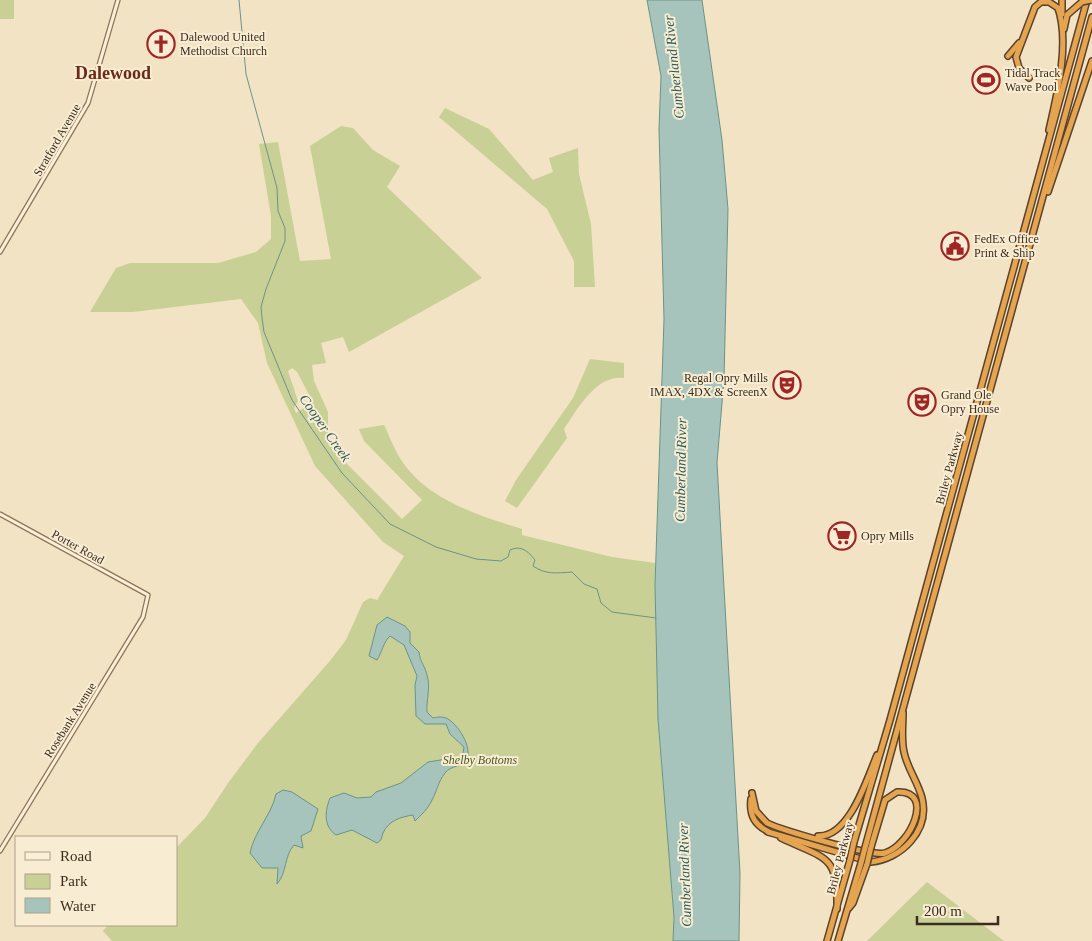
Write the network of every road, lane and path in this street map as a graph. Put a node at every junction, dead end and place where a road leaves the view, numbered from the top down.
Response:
1 (118, 0) edge
2 (1062, 0) edge
3 (1089, 1) edge
4 (1092, 17) edge
5 (1061, 21) junction
6 (1062, 35) junction
7 (1022, 39) junction
8 (1008, 56) dead end
9 (1092, 61) edge
10 (1029, 78) dead end
11 (1037, 182) junction
12 (0, 252) edge
13 (1028, 254) junction
14 (0, 514) edge
15 (148, 595) joint
16 (904, 705) junction
17 (890, 720) junction
18 (762, 819) junction
19 (757, 824) junction
20 (768, 832) junction
21 (803, 834) junction
22 (868, 846) junction
23 (0, 851) edge
24 (837, 909) junction
25 (827, 941) edge
26 (838, 941) edge

1 - 12 street, Stratford Avenue
2 - 5 highway
3 - 6 highway
3 - 11 highway, Briley Parkway
4 - 13 highway, Briley Parkway
5 - 6 highway
5 - 7 highway
6 - 11 highway
7 - 8 highway
7 - 10 highway
9 - 13 highway
11 - 17 highway, Briley Parkway
13 - 16 highway, Briley Parkway
14 - 15 street, Porter Road
15 - 23 street, Rosebank Avenue
16 - 20 highway
16 - 22 highway, Briley Parkway
17 - 21 highway
17 - 24 highway, Briley Parkway, bridge
18 - 19 highway
18 - 19 highway
18 - 21 highway
19 - 20 highway
20 - 24 highway
21 - 22 highway
22 - 26 highway, Briley Parkway, bridge
24 - 25 highway, Briley Parkway

